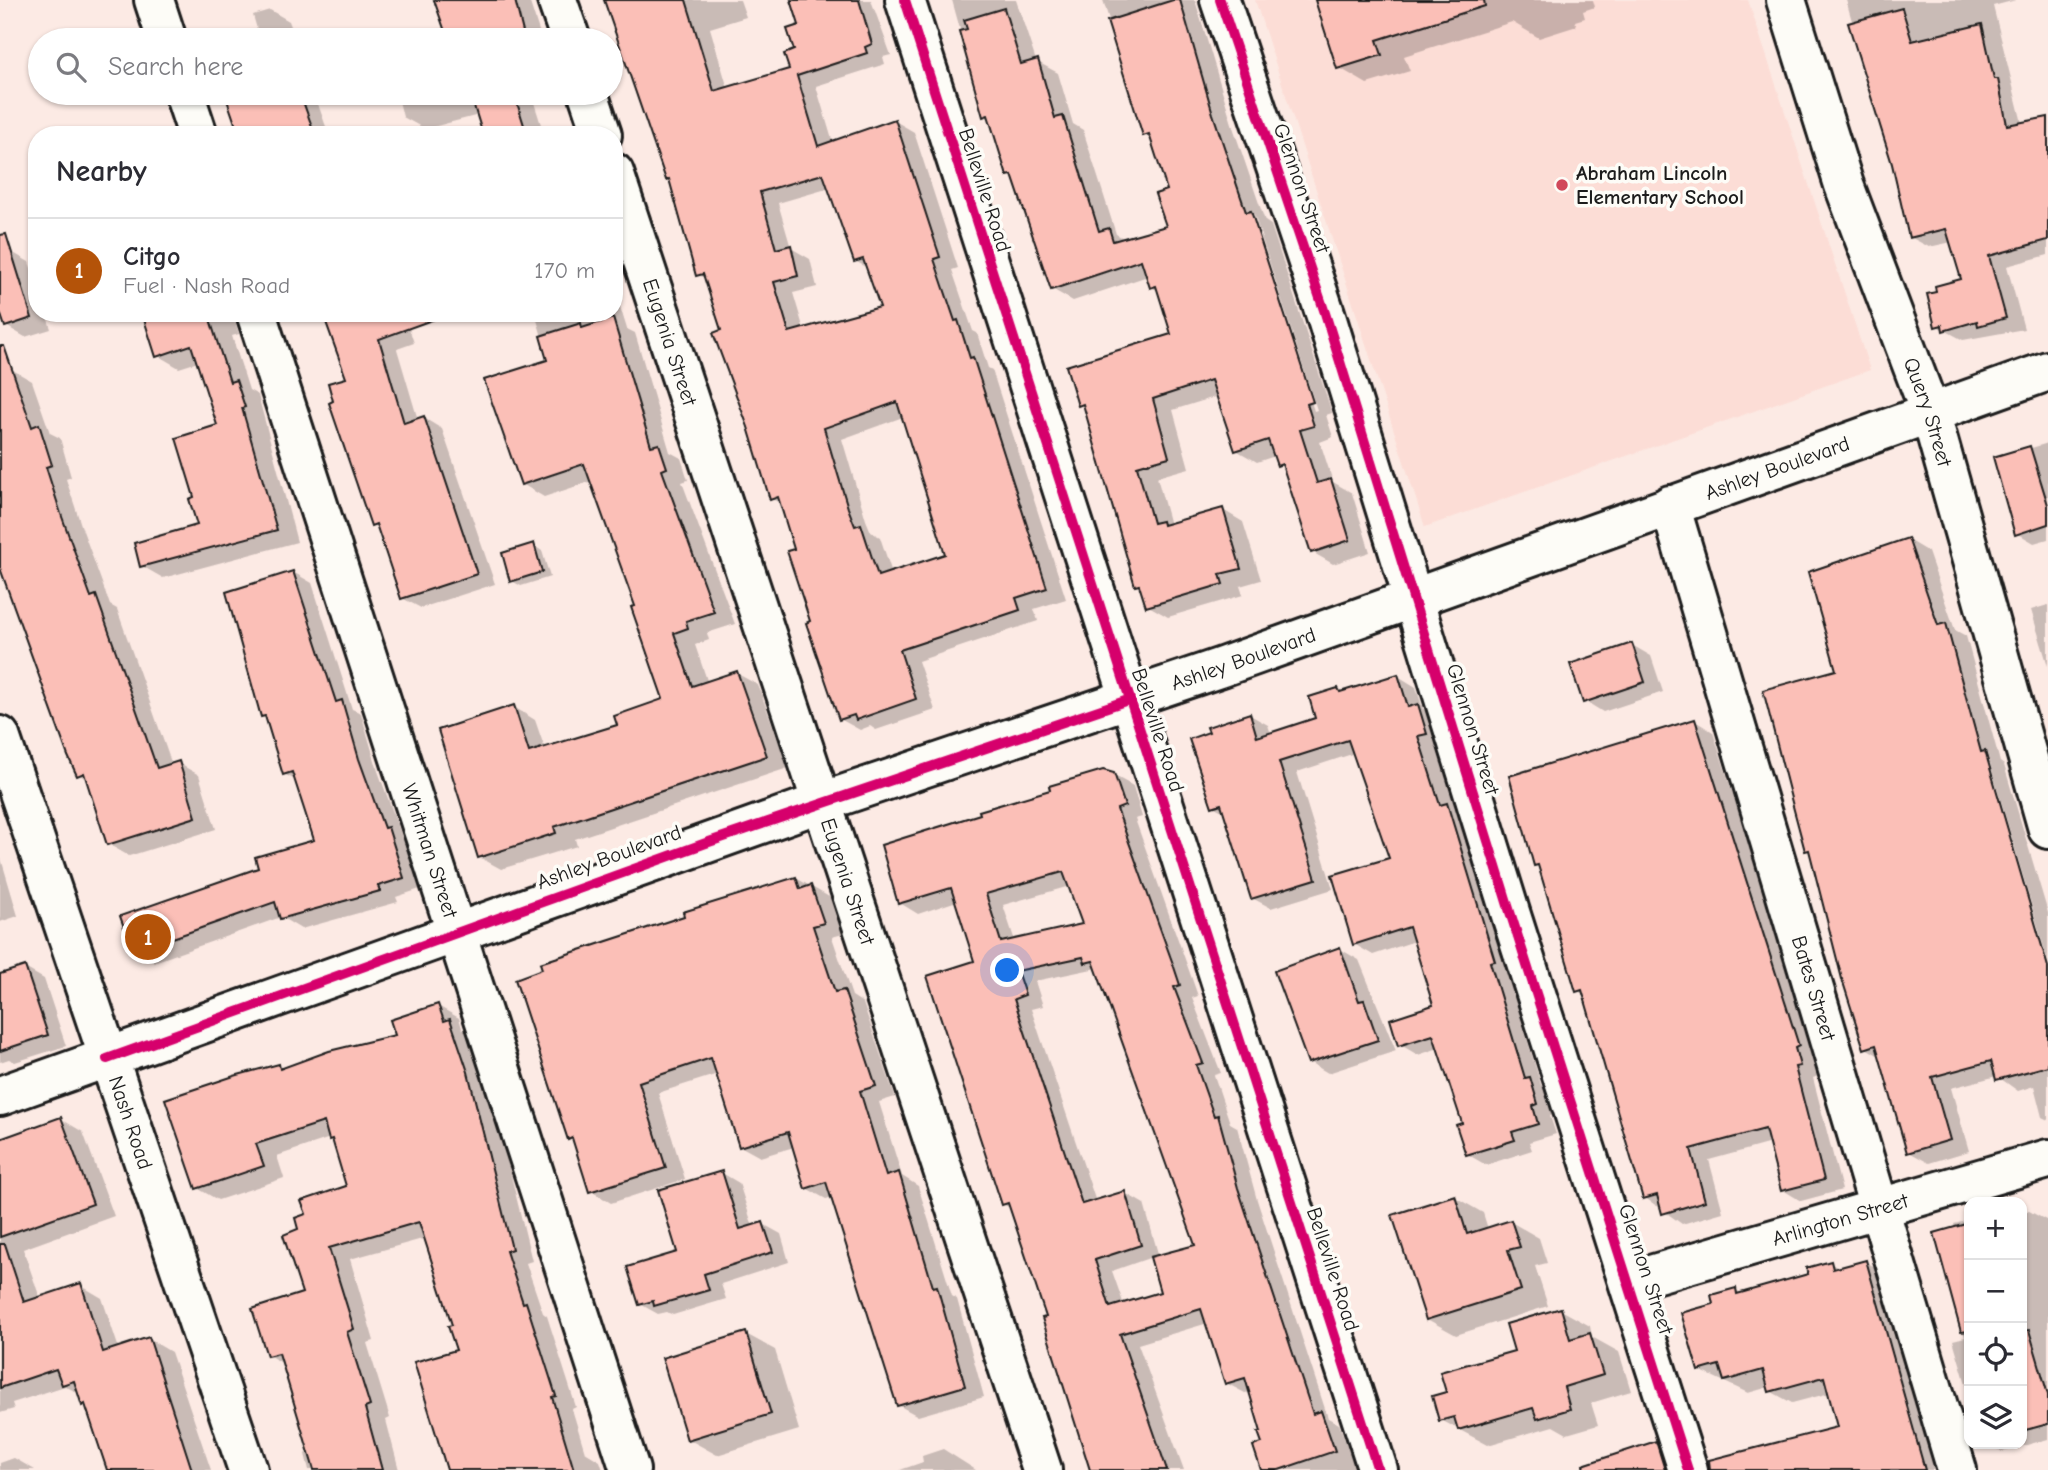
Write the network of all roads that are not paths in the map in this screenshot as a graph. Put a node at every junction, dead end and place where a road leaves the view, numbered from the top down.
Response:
1 (154, 0) edge
2 (557, 0) edge
3 (905, 0) edge
4 (1220, 0) edge
5 (1786, 0) edge
6 (163, 28) edge
7 (566, 28) edge
8 (188, 105) edge
9 (592, 105) edge
10 (195, 126) edge
11 (599, 126) edge
12 (623, 200) edge
13 (259, 322) edge
14 (2048, 371) edge
15 (1930, 412) junction
16 (1670, 505) junction
17 (1412, 598) junction
18 (1128, 700) junction
19 (0, 736) edge
20 (822, 802) junction
21 (2048, 829) edge
22 (457, 931) junction
23 (107, 1059) junction
24 (0, 1096) edge
25 (2048, 1159) edge
26 (1879, 1208) junction
27 (1630, 1281) junction
28 (248, 1470) edge
29 (630, 1470) edge
30 (1042, 1470) edge
31 (1378, 1470) edge
32 (1688, 1470) edge
33 (1957, 1470) edge

1 - 6 street
2 - 7 street
3 - 18 street, Belleville Road
4 - 17 street, Glennon Street
5 - 15 street, Query Street
8 - 10 street
9 - 11 street
12 - 20 street, Eugenia Street
13 - 22 street, Whitman Street
14 - 15 street, Ashley Boulevard
15 - 16 street, Ashley Boulevard
15 - 21 street, Query Street
16 - 17 street, Ashley Boulevard
16 - 26 street, Bates Street
17 - 18 street, Ashley Boulevard
17 - 27 street, Glennon Street
18 - 20 street, Ashley Boulevard
18 - 31 street, Belleville Road
19 - 23 street, Nash Road
20 - 22 street, Ashley Boulevard
20 - 30 street, Eugenia Street
22 - 23 street, Ashley Boulevard
22 - 29 street, Whitman Street
23 - 24 street, Ashley Boulevard
23 - 28 street, Nash Road
25 - 26 street, Arlington Street
26 - 27 street, Arlington Street
26 - 33 street, Bates Street
27 - 32 street, Glennon Street

